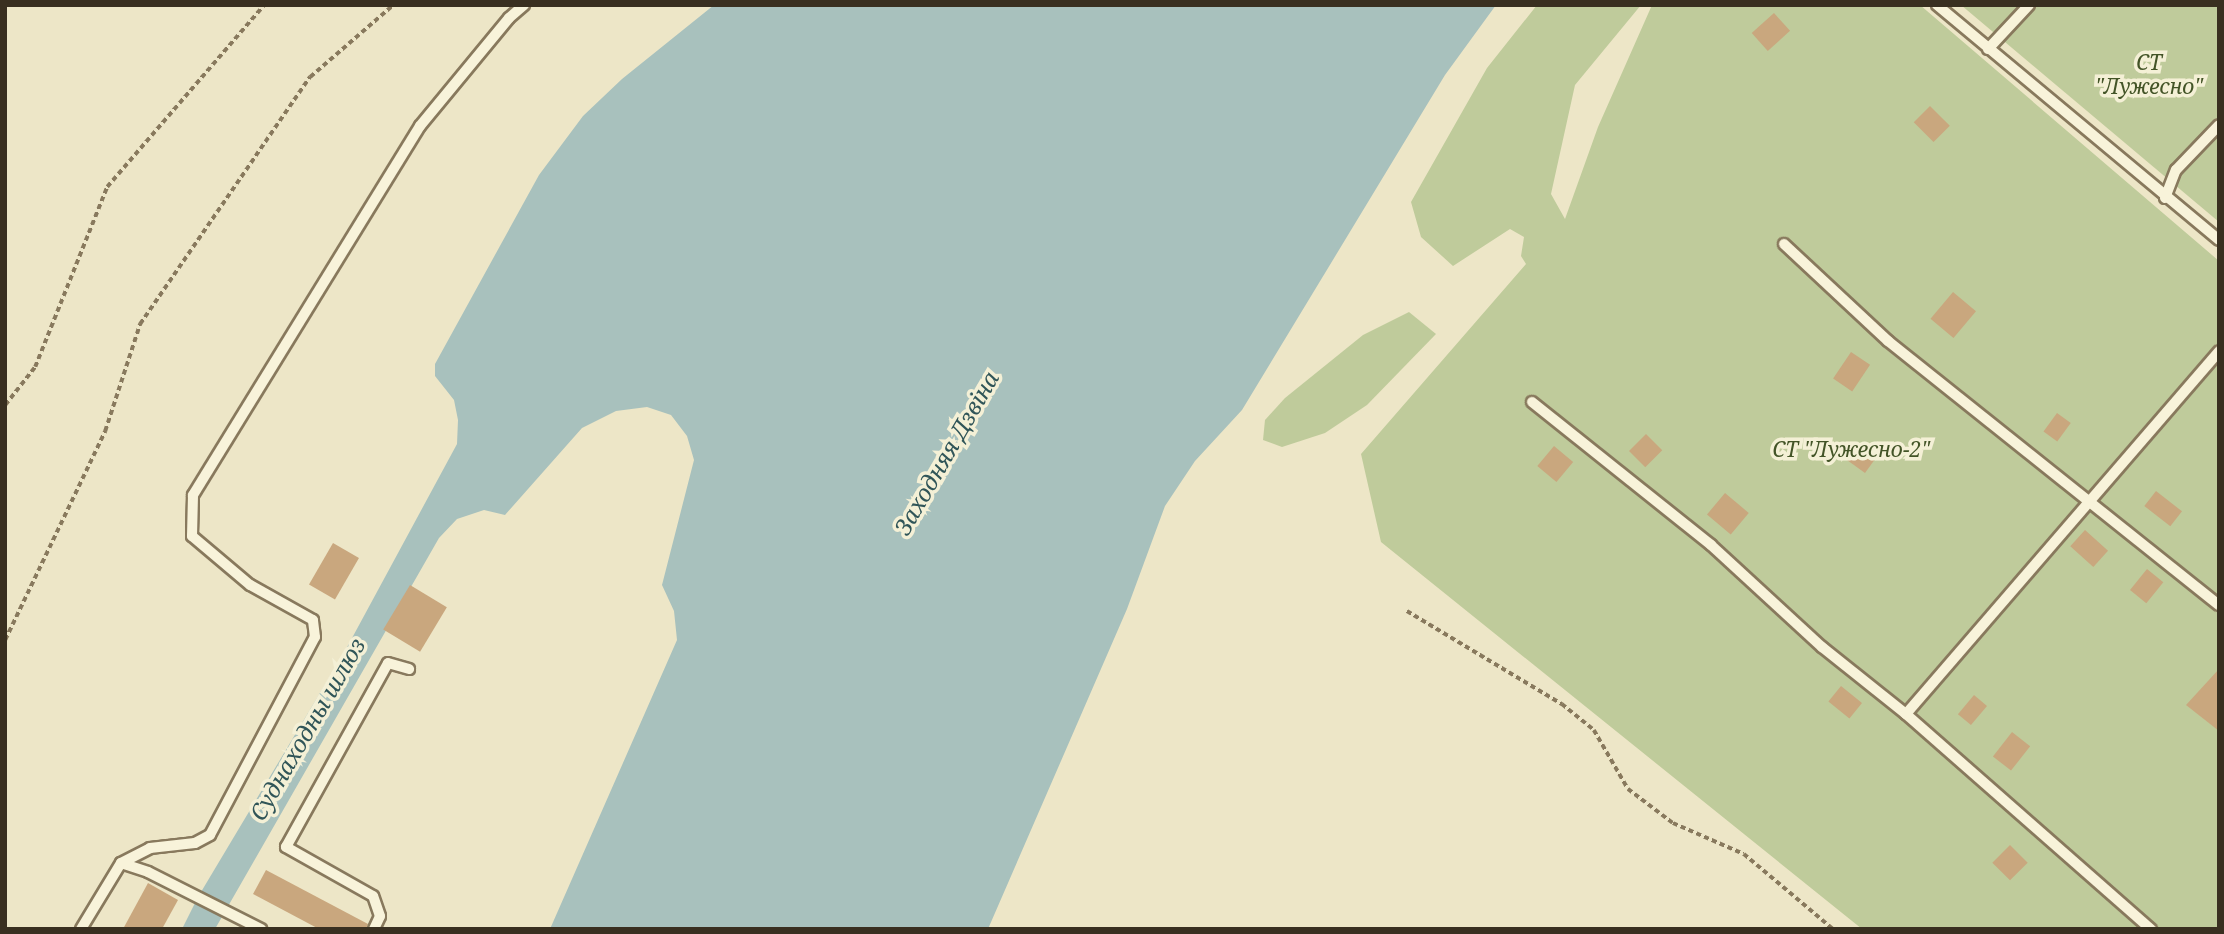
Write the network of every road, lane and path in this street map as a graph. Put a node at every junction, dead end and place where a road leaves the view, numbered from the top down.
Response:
1 (264, 5) edge
2 (393, 5) edge
3 (524, 5) edge
4 (1937, 5) edge
5 (2029, 5) edge
6 (1988, 49) junction
7 (2219, 125) edge
8 (2165, 198) junction
9 (2219, 240) edge
10 (1784, 244) dead end
11 (2219, 351) edge
12 (1532, 402) dead end
13 (5, 405) edge
14 (2088, 502) junction
15 (2219, 605) edge
16 (1407, 611) dead end
17 (5, 640) edge
18 (408, 669) dead end
19 (1906, 714) junction
20 (121, 863) junction
21 (81, 929) edge
22 (261, 929) edge
23 (374, 929) edge
24 (1833, 929) edge
25 (2151, 929) edge

1 - 13 path
2 - 17 path
3 - 20 lane
4 - 6 lane
5 - 6 lane
6 - 8 lane
7 - 8 lane
8 - 9 lane
10 - 14 lane
11 - 14 lane
12 - 19 lane
14 - 15 lane
14 - 19 lane
16 - 24 path
18 - 23 lane
19 - 25 lane
20 - 21 lane
20 - 22 lane

